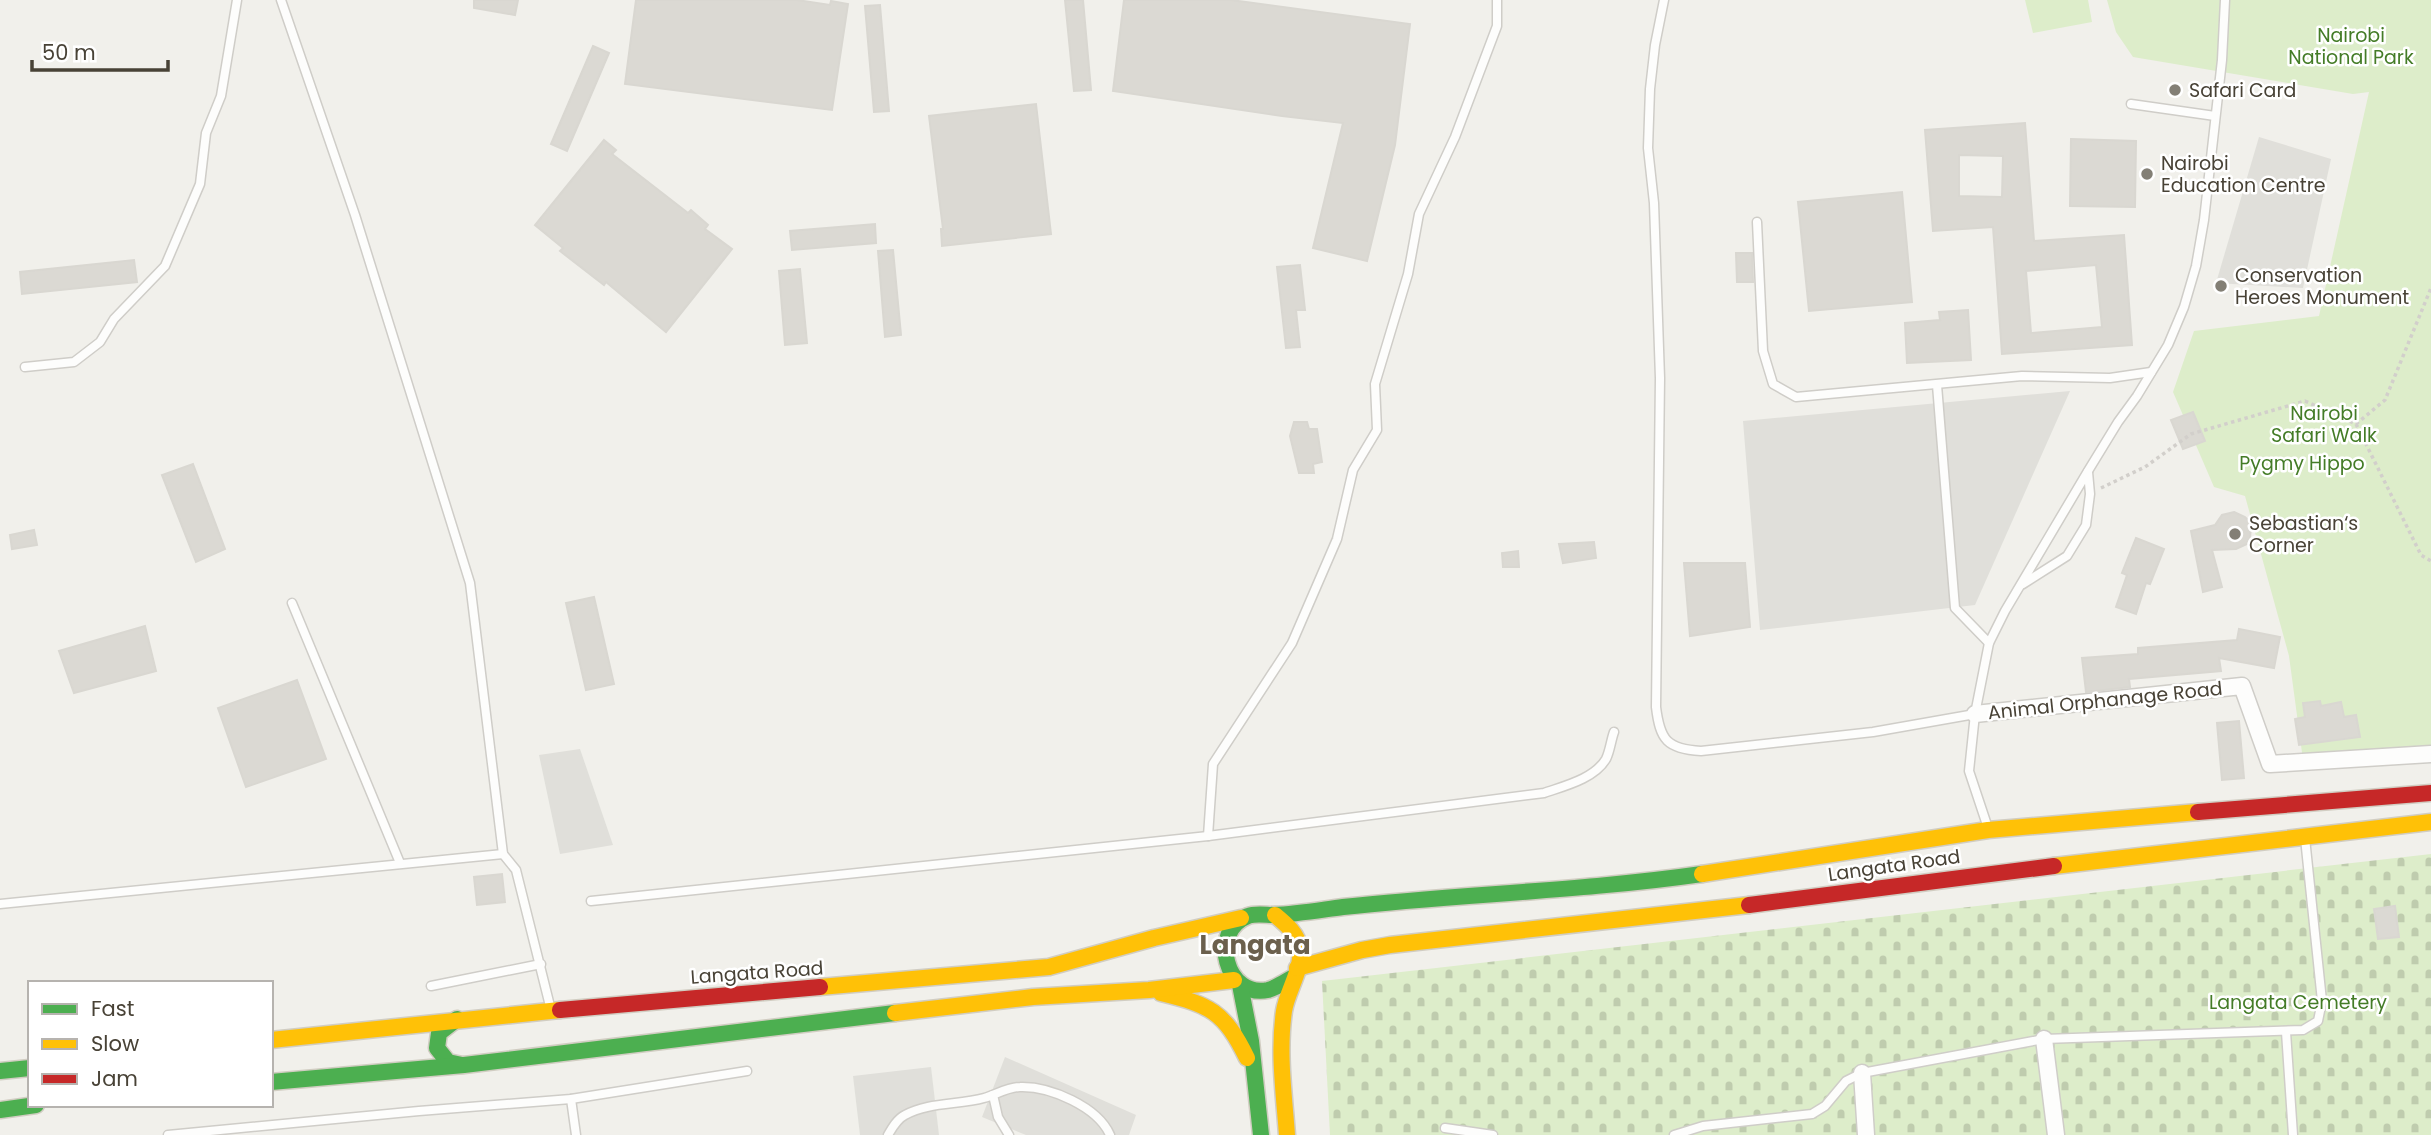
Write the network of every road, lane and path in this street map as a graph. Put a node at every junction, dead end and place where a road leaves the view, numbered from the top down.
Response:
1 (237, 0) edge
2 (281, 0) edge
3 (1497, 0) edge
4 (1664, 0) edge
5 (2225, 0) edge
6 (2131, 104) dead end
7 (2215, 116) junction
8 (1757, 222) dead end
9 (2431, 288) edge
10 (25, 367) dead end
11 (2151, 372) junction
12 (1937, 385) junction
13 (2357, 424) junction
14 (2088, 471) junction
15 (2090, 494) junction
16 (2431, 561) edge
17 (2021, 585) junction
18 (292, 603) dead end
19 (1989, 643) junction
20 (1975, 714) junction
21 (1614, 732) dead end
22 (2431, 754) edge
23 (2431, 793) edge
24 (2431, 822) edge
25 (1988, 830) junction
26 (1208, 836) junction
27 (2305, 838) junction
28 (503, 854) junction
29 (400, 863) junction
30 (591, 901) dead end
31 (0, 904) edge
32 (1275, 915) junction
33 (1241, 918) junction
34 (541, 964) junction
35 (1294, 973) junction
36 (1237, 982) junction
37 (431, 986) dead end
38 (1149, 990) junction
39 (551, 1012) junction
40 (457, 1019) junction
41 (2286, 1032) junction
42 (2044, 1039) junction
43 (273, 1040) edge
44 (464, 1065) junction
45 (28, 1068) edge
46 (1253, 1070) junction
47 (0, 1071) edge
48 (747, 1071) dead end
49 (1863, 1073) junction
50 (273, 1082) edge
51 (993, 1095) junction
52 (571, 1099) junction
53 (28, 1106) edge
54 (0, 1110) edge
55 (1445, 1128) dead end
56 (169, 1135) edge
57 (576, 1135) edge
58 (888, 1135) edge
59 (1009, 1135) edge
60 (1110, 1135) edge
61 (1261, 1135) edge
62 (1287, 1135) edge
63 (1493, 1135) edge
64 (1674, 1135) edge
65 (1866, 1135) edge
66 (2056, 1135) edge
67 (2292, 1135) edge

1 - 10 lane
2 - 28 lane
3 - 26 lane
4 - 20 lane
5 - 7 lane
6 - 7 lane
7 - 11 lane
8 - 12 lane
9 - 13 path
11 - 12 lane
11 - 14 lane
12 - 19 lane
13 - 15 path
13 - 16 path
14 - 15 lane
14 - 17 lane
15 - 17 lane
17 - 19 lane
18 - 29 lane
19 - 20 lane
20 - 22 street, Animal Orphanage Road
20 - 25 lane
21 - 26 lane
23 - 25 main road, Langata Road
24 - 27 main road, Langata Road
25 - 32 main road, Langata Road
26 - 30 lane
27 - 35 main road, Langata Road
27 - 41 lane
28 - 29 lane
28 - 34 lane
29 - 31 lane
32 - 33 main road
32 - 35 main road
33 - 36 main road
33 - 39 main road, Langata Road
34 - 37 lane
34 - 39 lane
35 - 36 main road
35 - 62 main road
36 - 38 main road
36 - 46 main road
38 - 44 main road
38 - 46 main road
39 - 40 main road, Langata Road
40 - 43 main road, Langata Road
40 - 44 main road
41 - 42 lane
41 - 67 lane
42 - 49 lane
42 - 66 street
44 - 50 main road
45 - 47 main road
46 - 61 main road
48 - 52 lane
49 - 64 lane
49 - 65 street
51 - 58 lane
51 - 59 lane
51 - 60 lane
52 - 56 lane
52 - 57 lane
53 - 54 main road
55 - 63 lane

